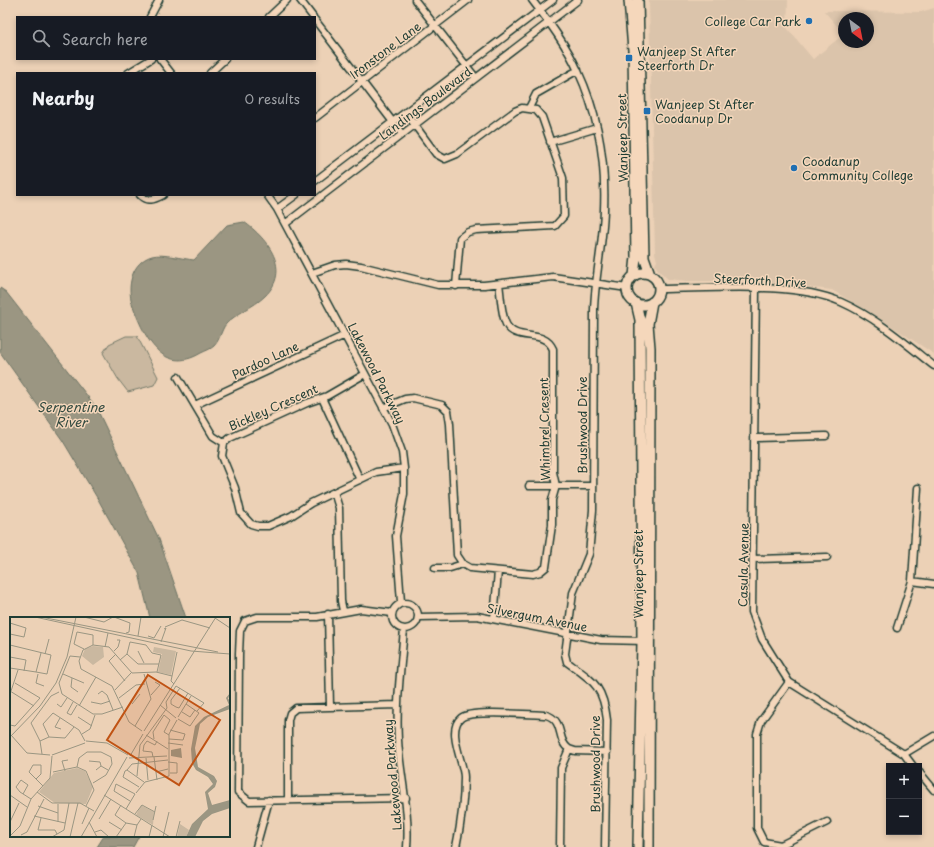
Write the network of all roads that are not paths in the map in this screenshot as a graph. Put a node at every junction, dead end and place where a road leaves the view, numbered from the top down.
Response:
1 (159, 0) edge
2 (287, 0) edge
3 (300, 0) edge
4 (415, 0) edge
5 (468, 0) edge
6 (532, 0) edge
7 (553, 0) edge
8 (578, 0) edge
9 (629, 0) edge
10 (638, 0) edge
11 (539, 10) junction
12 (151, 16) edge
13 (270, 16) edge
14 (312, 16) edge
15 (316, 21) edge
16 (548, 23) junction
17 (435, 26) junction
18 (149, 60) edge
19 (161, 60) edge
20 (224, 60) edge
21 (466, 66) junction
22 (578, 70) junction
23 (130, 72) edge
24 (170, 72) edge
25 (211, 72) edge
26 (476, 78) junction
27 (362, 81) junction
28 (529, 108) junction
29 (406, 113) junction
30 (316, 117) edge
31 (394, 122) junction
32 (415, 125) junction
33 (597, 128) junction
34 (402, 134) junction
35 (550, 142) junction
36 (316, 180) edge
37 (141, 196) edge
38 (161, 196) edge
39 (268, 196) edge
40 (295, 196) edge
41 (278, 208) junction
42 (285, 224) junction
43 (312, 273) junction
44 (650, 274) junction
45 (634, 276) junction
46 (595, 282) junction
47 (499, 284) junction
48 (456, 286) junction
49 (627, 288) junction
50 (659, 289) junction
51 (756, 289) junction
52 (652, 302) junction
53 (636, 303) junction
54 (344, 335) junction
55 (934, 366) edge
56 (365, 374) junction
57 (178, 377) dead end
58 (322, 398) junction
59 (195, 405) junction
60 (384, 408) junction
61 (826, 436) dead end
62 (756, 438) junction
63 (224, 443) junction
64 (404, 468) junction
65 (360, 480) junction
66 (529, 486) dead end
67 (556, 486) junction
68 (593, 486) junction
69 (918, 488) dead end
70 (334, 492) junction
71 (827, 558) dead end
72 (753, 559) junction
73 (463, 564) junction
74 (435, 568) dead end
75 (498, 571) junction
76 (912, 580) junction
77 (934, 584) edge
78 (401, 602) junction
79 (343, 611) junction
80 (392, 613) junction
81 (328, 614) junction
82 (419, 617) junction
83 (494, 619) junction
84 (897, 628) dead end
85 (404, 629) junction
86 (566, 633) junction
87 (646, 641) junction
88 (789, 682) junction
89 (397, 705) junction
90 (330, 707) junction
91 (934, 736) edge
92 (569, 749) junction
93 (607, 752) junction
94 (904, 754) junction
95 (912, 763) edge
96 (922, 776) edge
97 (934, 790) edge
98 (406, 798) junction
99 (270, 800) junction
100 (288, 800) junction
101 (827, 822) dead end
102 (256, 847) edge
103 (407, 847) edge
104 (456, 847) edge
105 (560, 847) edge
106 (605, 847) edge
107 (638, 847) edge
108 (649, 847) edge

1 - 12 street
2 - 13 street
3 - 14 street
4 - 17 street
5 - 17 street, Ironstone Lane
6 - 11 street, Brushwood Drive
7 - 11 street, Landings Boulevard
8 - 16 street, Landings Boulevard
9 - 45 main road, Wanjeep Street
10 - 44 main road, Wanjeep Street
11 - 16 street, Brushwood Drive
11 - 21 street, Landings Boulevard
15 - 27 street
16 - 22 street, Brushwood Drive
16 - 26 street, Landings Boulevard
17 - 21 street
17 - 27 street, Ironstone Lane
18 - 23 street
19 - 24 street
20 - 25 street
21 - 26 street
21 - 29 street, Landings Boulevard
22 - 28 street
22 - 33 street, Brushwood Drive
26 - 32 street, Landings Boulevard
27 - 30 street, Ironstone Lane
27 - 31 street
28 - 32 street
28 - 35 street
29 - 31 street, Landings Boulevard
29 - 32 street
31 - 34 street
31 - 36 street, Landings Boulevard
32 - 34 street, Landings Boulevard
33 - 35 street
33 - 46 street, Brushwood Drive
34 - 42 street, Landings Boulevard
35 - 48 street
37 - 38 street
39 - 41 street, Lakewood Parkway
40 - 41 street
41 - 42 street, Lakewood Parkway
42 - 43 street, Lakewood Parkway
43 - 48 street
43 - 54 street, Lakewood Parkway
44 - 45 main road
44 - 50 main road
45 - 49 main road
46 - 47 street
46 - 49 street
46 - 68 street, Brushwood Drive
47 - 48 street
47 - 67 street, Whimbrel Cresent
49 - 53 main road
50 - 51 street, Steerforth Drive
50 - 52 main road
51 - 55 street, Steerforth Drive
51 - 62 street, Casula Avenue
52 - 53 main road
52 - 87 main road, Wanjeep Street
53 - 87 main road, Wanjeep Street
54 - 56 street, Lakewood Parkway
54 - 59 street, Pardoo Lane
56 - 58 street, Bickley Crescent
56 - 60 street, Lakewood Parkway
57 - 59 street
58 - 63 street, Bickley Crescent
58 - 65 street
59 - 63 street
60 - 64 street, Lakewood Parkway
60 - 73 street
61 - 62 street
62 - 72 street, Casula Avenue
63 - 70 street, Bickley Crescent
64 - 65 street, Bickley Crescent
64 - 78 street, Lakewood Parkway
65 - 70 street, Bickley Crescent
66 - 67 street
67 - 68 street
67 - 75 street, Whimbrel Cresent
68 - 86 street, Brushwood Drive
69 - 76 street
70 - 79 street
71 - 72 street
72 - 88 street, Casula Avenue
73 - 74 street, Whimbrel Cresent
73 - 75 street, Whimbrel Cresent
75 - 83 street
76 - 77 street
76 - 84 street
78 - 80 street
78 - 82 street
79 - 80 street
79 - 81 street
80 - 85 street
81 - 90 street
81 - 99 street
82 - 83 street, Silvergum Avenue
82 - 85 street
83 - 86 street, Silvergum Avenue
85 - 89 street, Lakewood Parkway
86 - 87 street, Silvergum Avenue
86 - 93 street, Brushwood Drive
87 - 107 main road, Wanjeep Street
87 - 108 main road, Wanjeep Street
88 - 94 street, Casula Avenue
88 - 101 street
89 - 90 street
89 - 98 street, Lakewood Parkway
90 - 100 street
91 - 94 street
92 - 93 street
92 - 104 street
92 - 105 street
93 - 106 street, Brushwood Drive
94 - 95 street, Casula Avenue
96 - 97 street
98 - 100 street
98 - 103 street, Lakewood Parkway
99 - 100 street
99 - 102 street

